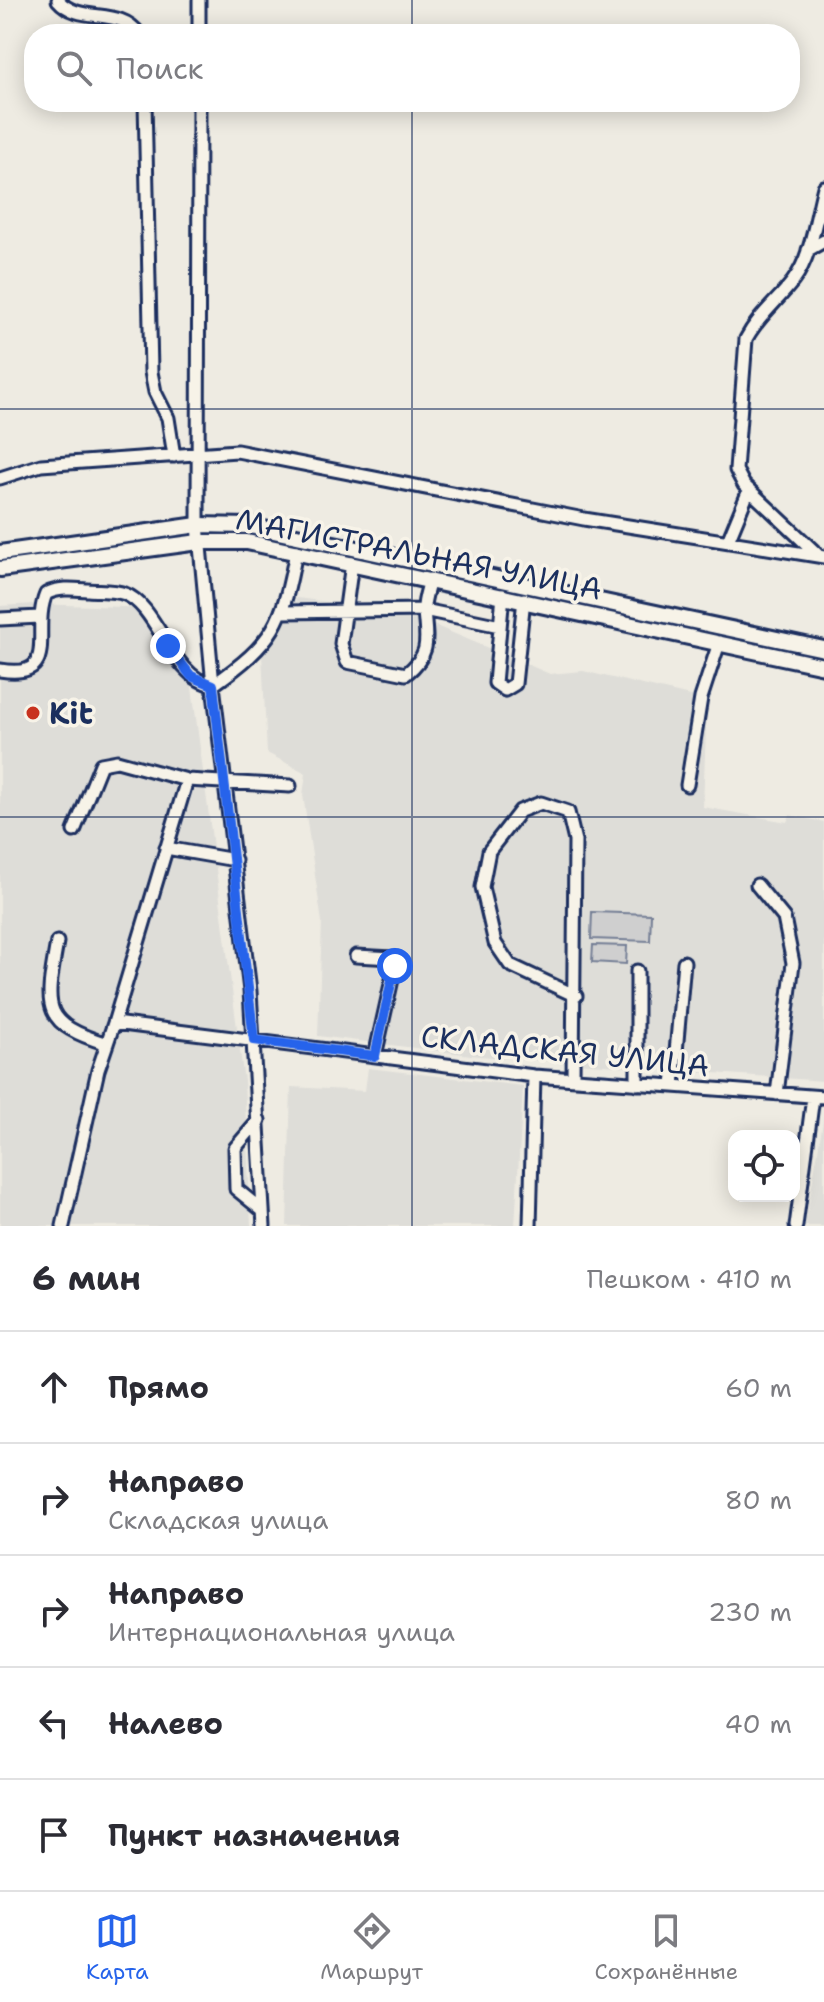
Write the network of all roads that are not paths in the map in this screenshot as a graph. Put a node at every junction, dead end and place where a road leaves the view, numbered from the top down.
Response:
1 (58, 0) edge
2 (199, 0) edge
3 (129, 24) edge
4 (199, 24) edge
5 (145, 112) edge
6 (199, 112) edge
7 (824, 187) edge
8 (824, 241) edge
9 (808, 250) junction
10 (198, 454) junction
11 (174, 456) junction
12 (0, 478) edge
13 (749, 490) junction
14 (198, 525) junction
15 (728, 541) junction
16 (199, 542) junction
17 (296, 551) junction
18 (0, 553) edge
19 (821, 556) edge
20 (352, 563) junction
21 (0, 569) edge
22 (430, 579) junction
23 (503, 595) junction
24 (524, 599) junction
25 (424, 610) junction
26 (345, 611) junction
27 (283, 612) junction
28 (40, 617) junction
29 (0, 619) edge
30 (500, 626) junction
31 (719, 643) junction
32 (824, 649) edge
33 (824, 666) edge
34 (0, 670) edge
35 (213, 685) junction
36 (187, 780) junction
37 (224, 781) junction
38 (687, 785) dead end
39 (290, 786) dead end
40 (74, 831) dead end
41 (166, 848) junction
42 (235, 860) junction
43 (757, 885) dead end
44 (57, 942) dead end
45 (356, 956) dead end
46 (684, 962) dead end
47 (637, 971) dead end
48 (576, 996) junction
49 (114, 1023) junction
50 (254, 1040) junction
51 (107, 1044) junction
52 (375, 1056) junction
53 (534, 1076) junction
54 (573, 1079) junction
55 (637, 1084) junction
56 (673, 1086) junction
57 (777, 1094) junction
58 (819, 1097) edge
59 (259, 1120) junction
60 (262, 1220) edge
61 (63, 1226) edge
62 (530, 1226) edge
63 (796, 1226) edge

1 - 3 street
2 - 4 street
5 - 11 street
6 - 10 street
7 - 9 street
8 - 9 street
9 - 13 street
10 - 11 street
10 - 14 street
10 - 15 street
11 - 12 street
13 - 15 street
13 - 19 street
14 - 16 street
14 - 18 main road, МАГИСТРАЛЬНАЯ УЛИЦА
14 - 32 main road, МАГИСТРАЛЬНАЯ УЛИЦА
15 - 19 street
16 - 17 main road, МАГИСТРАЛЬНАЯ УЛИЦА
16 - 21 main road, МАГИСТРАЛЬНАЯ УЛИЦА
16 - 35 street
17 - 20 main road, МАГИСТРАЛЬНАЯ УЛИЦА
17 - 27 street
20 - 22 main road, МАГИСТРАЛЬНАЯ УЛИЦА
20 - 26 street
22 - 23 main road, МАГИСТРАЛЬНАЯ УЛИЦА
22 - 25 street
23 - 24 main road, МАГИСТРАЛЬНАЯ УЛИЦА
23 - 30 street
24 - 30 street
24 - 31 main road, МАГИСТРАЛЬНАЯ УЛИЦА
25 - 26 street
25 - 26 street
25 - 30 street
26 - 27 street
27 - 35 street
28 - 29 street
28 - 34 street
28 - 35 street
31 - 33 main road, МАГИСТРАЛЬНАЯ УЛИЦА
31 - 38 street
35 - 37 street
36 - 37 street
36 - 40 street
36 - 41 street
37 - 39 street
37 - 42 street
41 - 42 street
41 - 49 street
42 - 50 street
43 - 57 street
44 - 51 street
45 - 52 street
46 - 56 street
47 - 55 street
48 - 48 street
48 - 54 street
49 - 50 street, СКЛАДСКАЯ УЛИЦА
49 - 51 street
50 - 52 street, СКЛАДСКАЯ УЛИЦА
50 - 59 street
51 - 61 street
52 - 53 street, СКЛАДСКАЯ УЛИЦА
53 - 54 street, СКЛАДСКАЯ УЛИЦА
53 - 62 street
54 - 55 street, СКЛАДСКАЯ УЛИЦА
55 - 56 street, СКЛАДСКАЯ УЛИЦА
56 - 57 street, СКЛАДСКАЯ УЛИЦА
57 - 58 street, СКЛАДСКАЯ УЛИЦА
58 - 63 street
59 - 60 street
59 - 60 street

